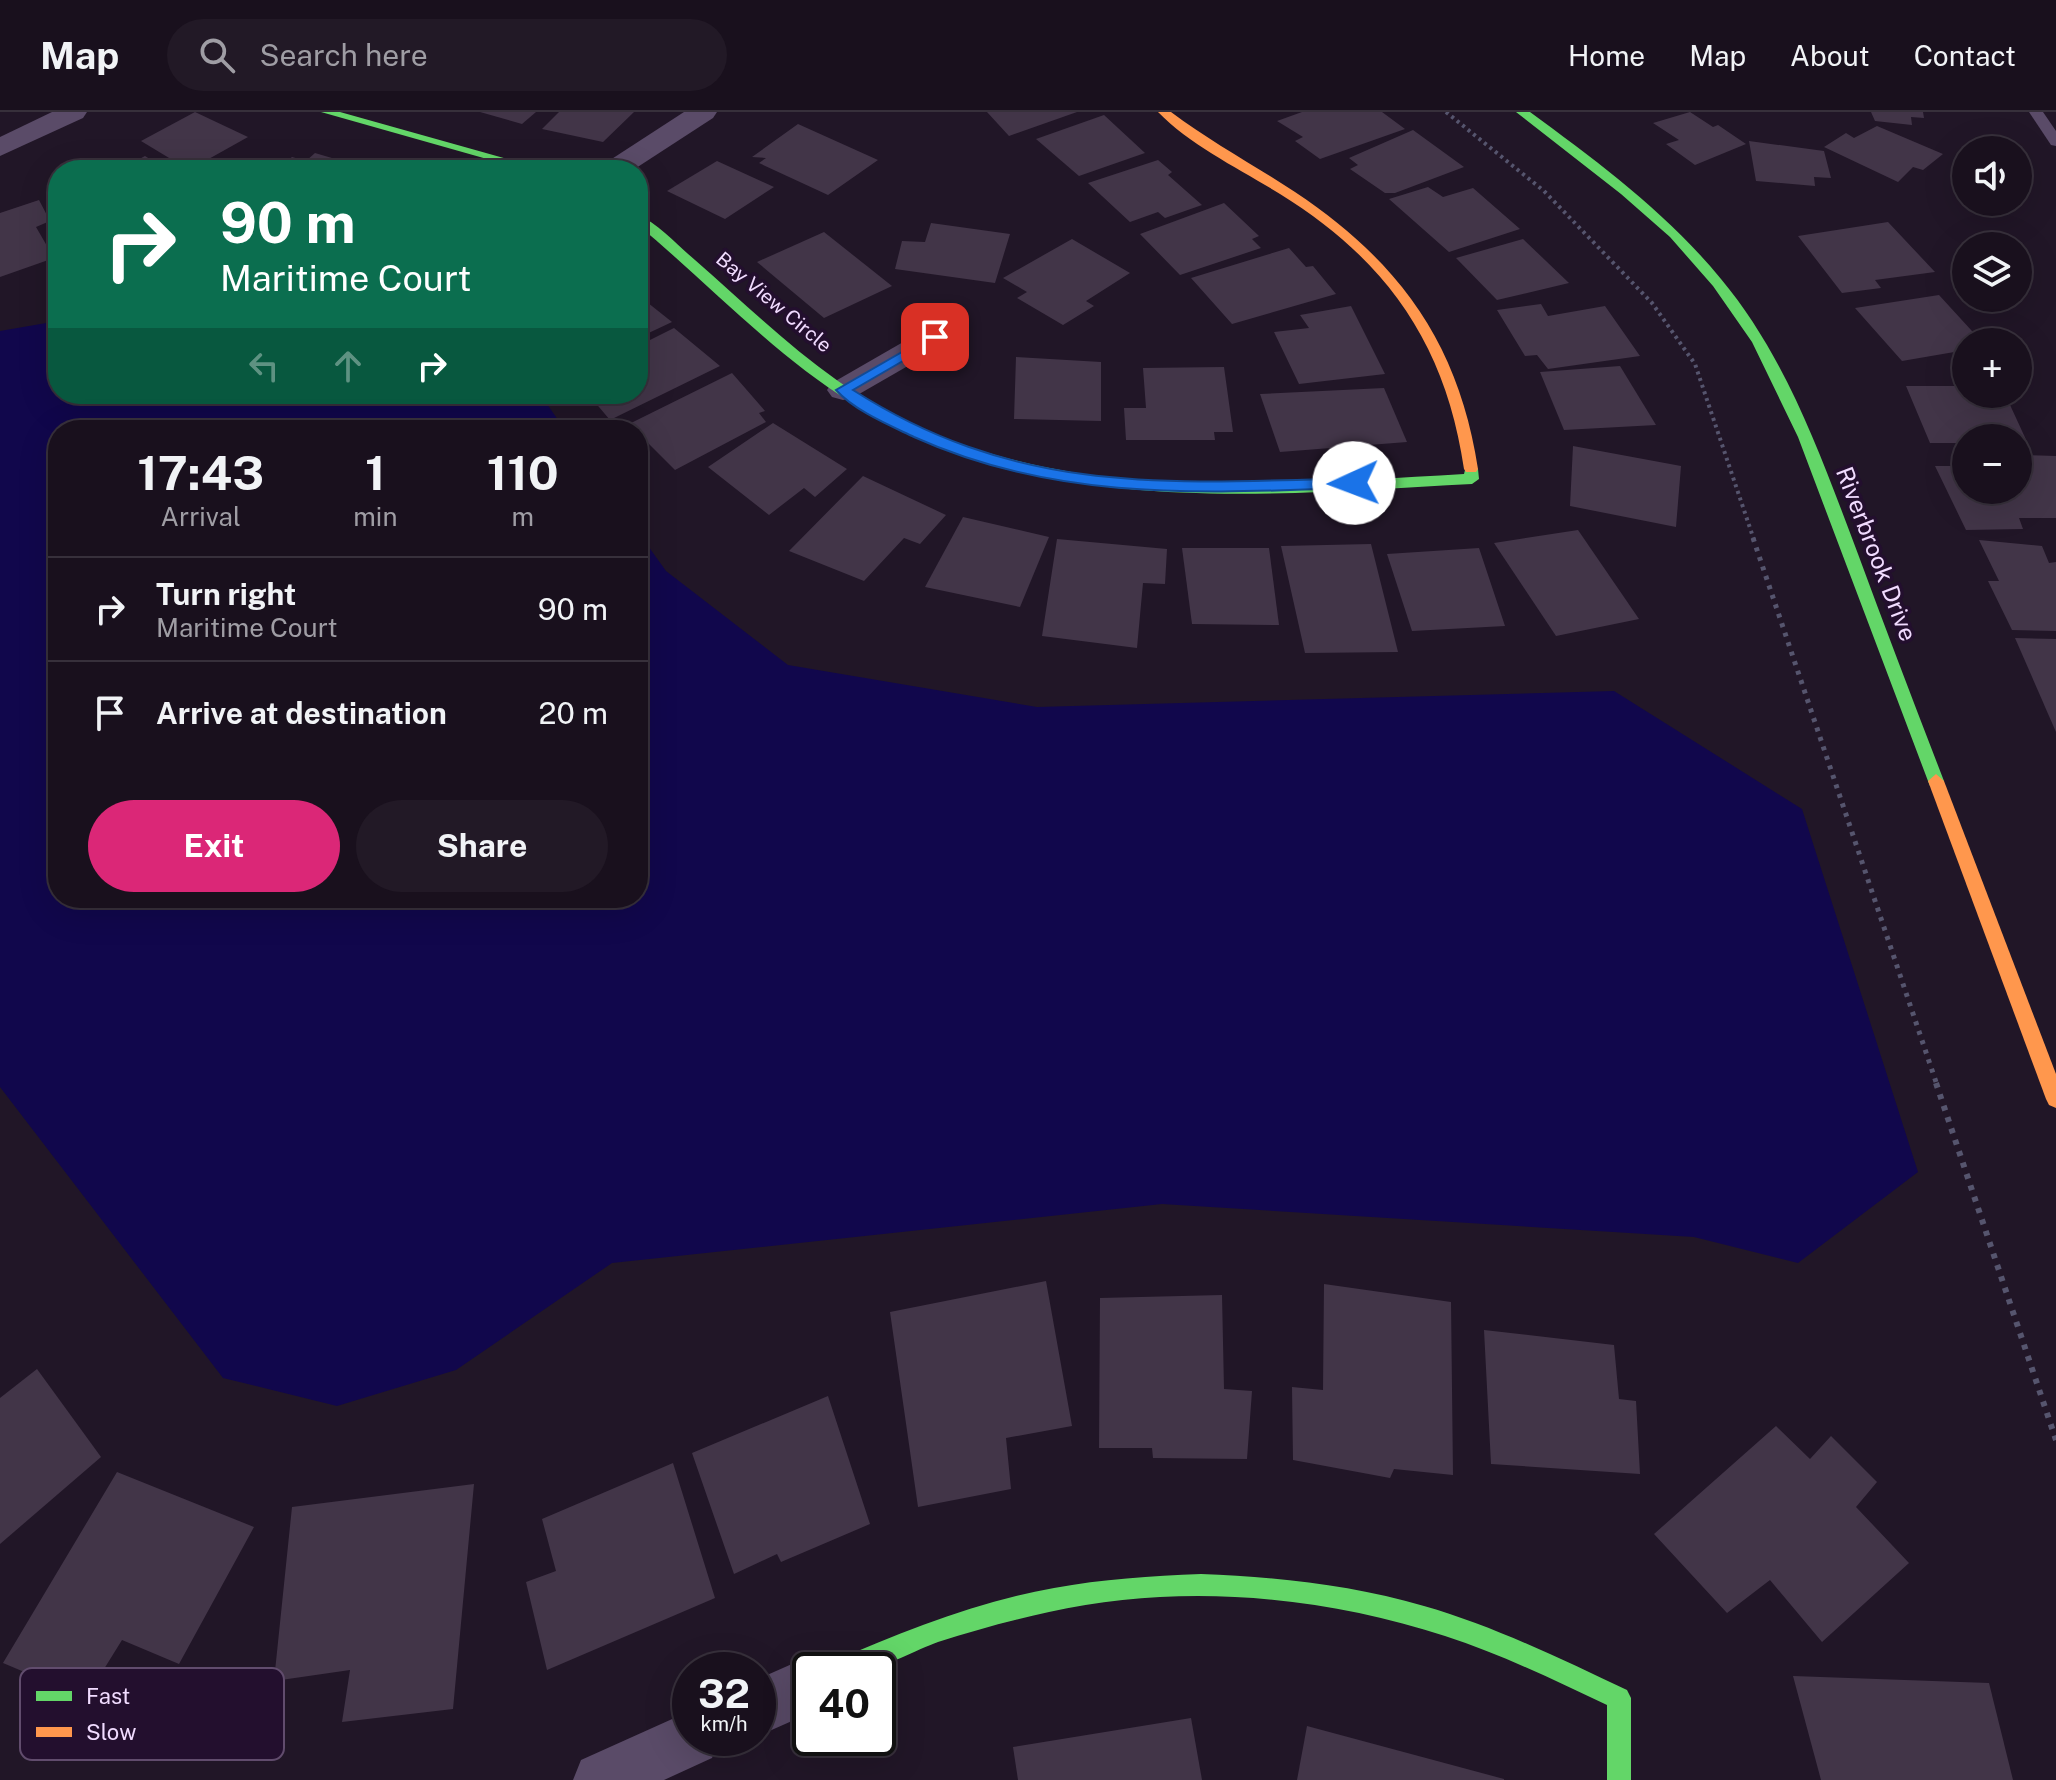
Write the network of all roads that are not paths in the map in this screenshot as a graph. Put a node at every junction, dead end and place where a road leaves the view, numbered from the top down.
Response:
1 (73, 112) edge
2 (327, 112) edge
3 (703, 112) edge
4 (1164, 112) edge
5 (1522, 112) edge
6 (2036, 112) edge
7 (2056, 142) edge
8 (0, 148) edge
9 (503, 160) edge
10 (629, 160) edge
11 (648, 227) edge
12 (935, 337) dead end
13 (843, 390) junction
14 (2056, 1099) edge
15 (879, 1652) edge
16 (672, 1747) edge
17 (601, 1780) edge
18 (1619, 1780) edge

1 - 8 street
2 - 9 street
3 - 10 street
4 - 13 street, Bay View Circle
5 - 14 street, Riverbrook Drive
6 - 7 lane
11 - 13 street, Bay View Circle
12 - 13 street
15 - 18 street
16 - 17 street

